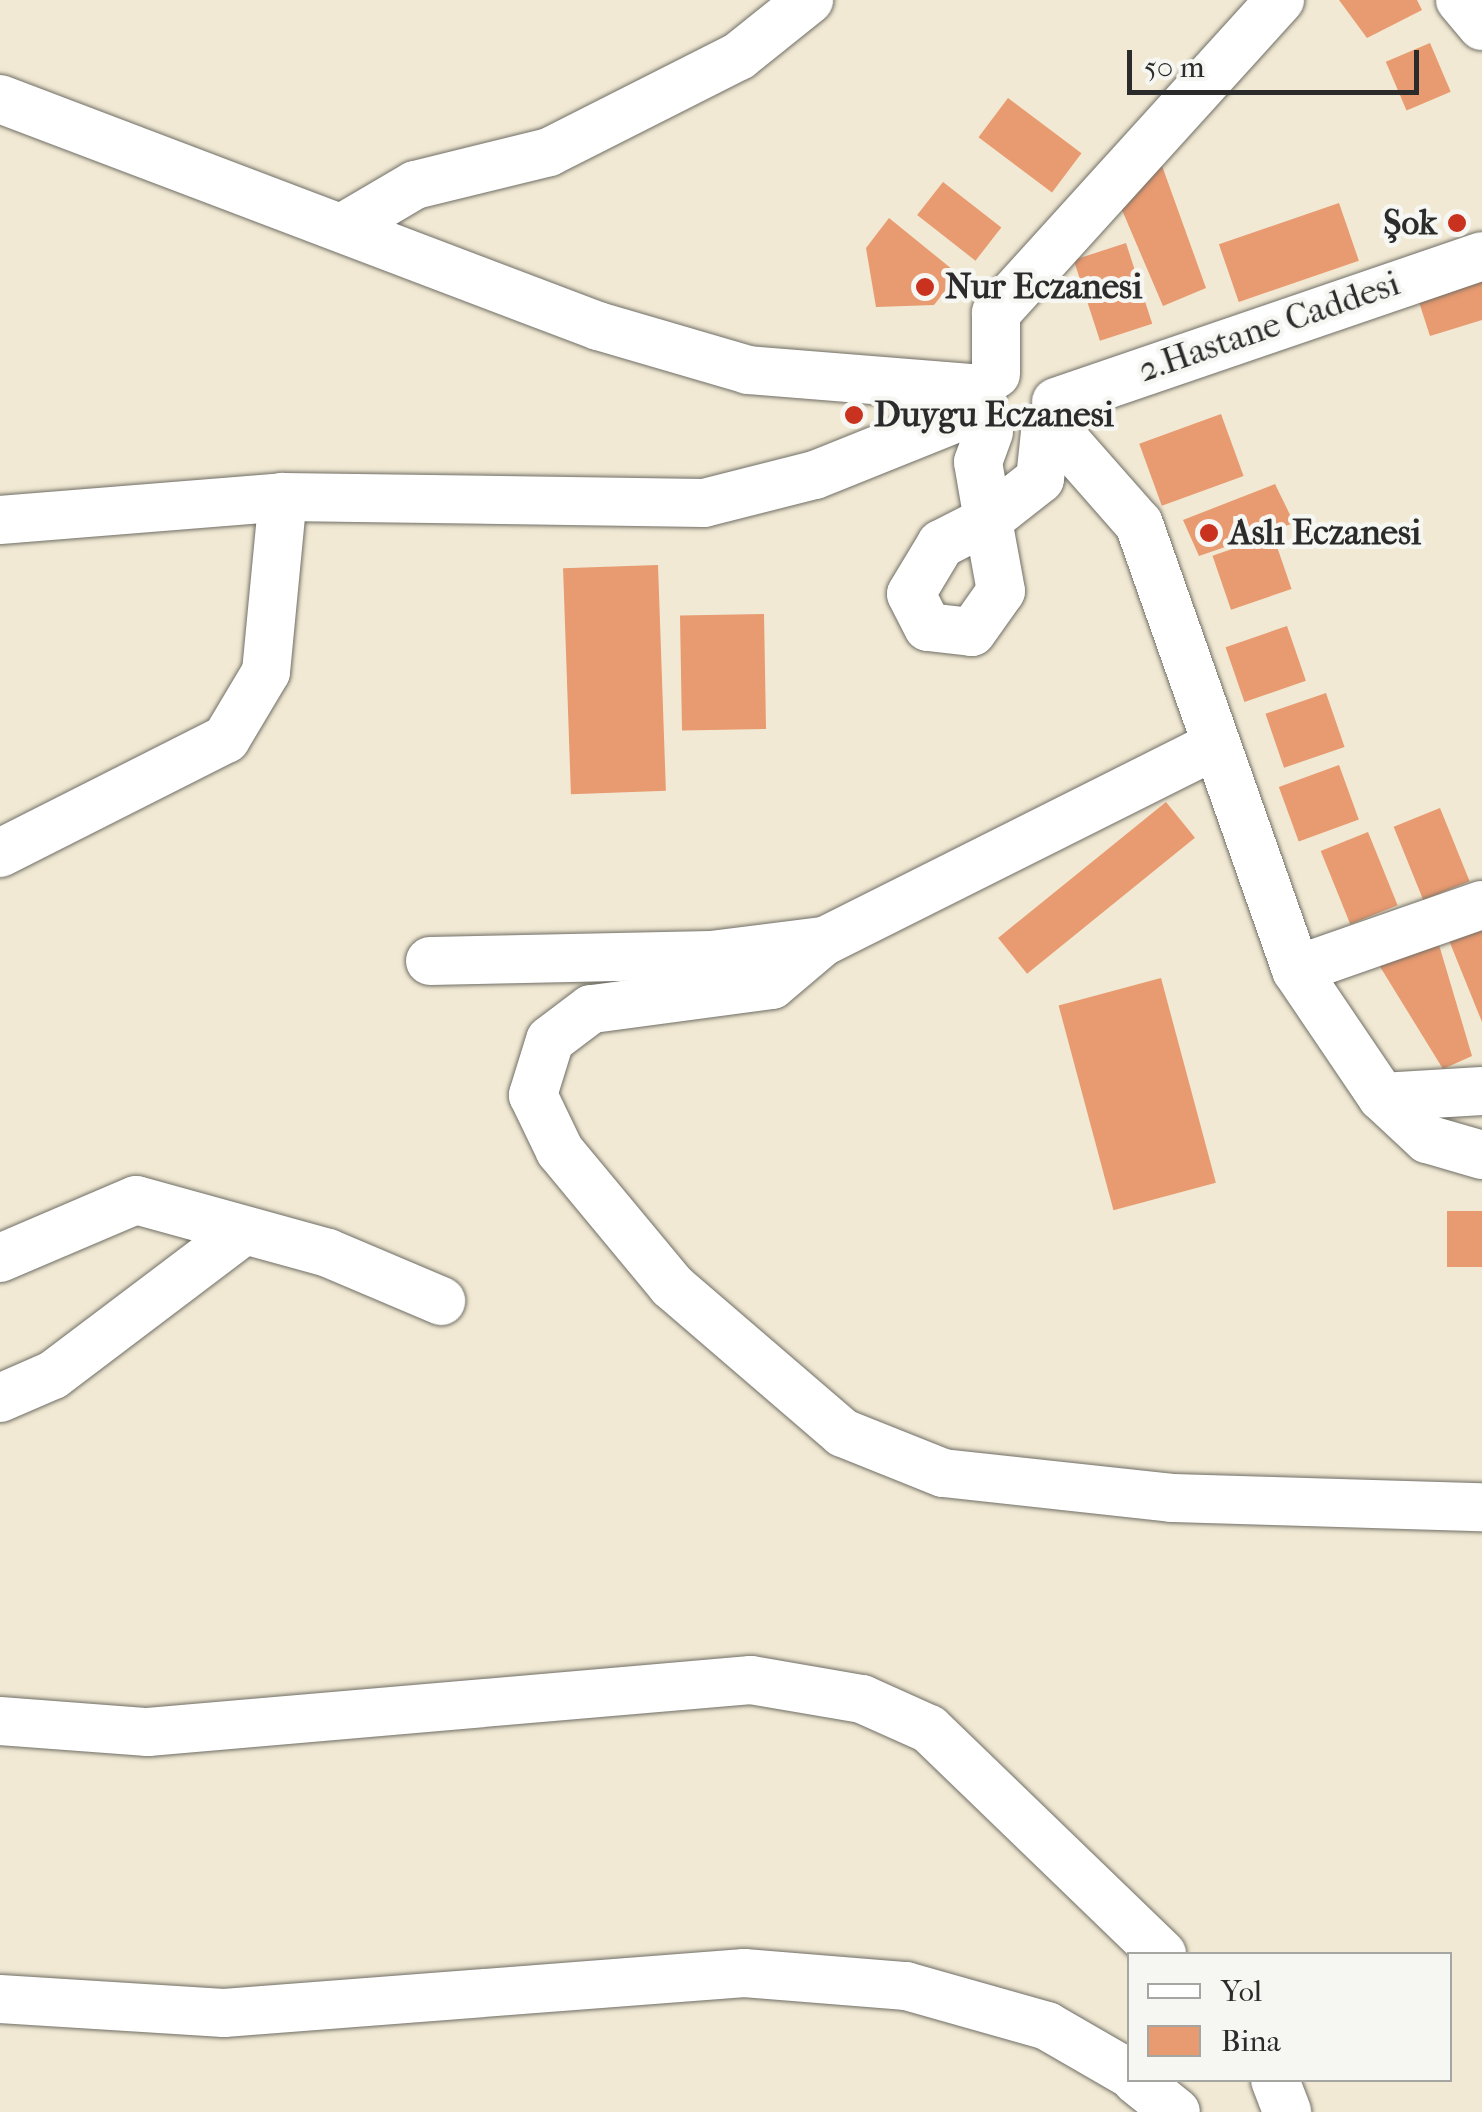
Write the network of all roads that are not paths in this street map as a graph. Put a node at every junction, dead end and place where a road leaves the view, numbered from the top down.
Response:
1 (809, 0) edge
2 (1280, 0) edge
3 (1460, 0) edge
4 (1482, 26) edge
5 (0, 99) edge
6 (347, 224) junction
7 (1482, 256) edge
8 (987, 401) junction
9 (1051, 420) junction
10 (284, 497) junction
11 (0, 520) edge
12 (1210, 748) junction
13 (0, 852) edge
14 (1482, 905) edge
15 (824, 941) junction
16 (430, 961) dead end
17 (1296, 970) junction
18 (1482, 1091) edge
19 (1382, 1097) junction
20 (1482, 1156) edge
21 (238, 1235) junction
22 (0, 1258) edge
23 (440, 1301) dead end
24 (0, 1398) edge
25 (1482, 1507) edge
26 (0, 1721) edge
27 (1160, 1952) edge
28 (0, 1998) edge
29 (1127, 2072) edge
30 (1138, 2082) edge
31 (1276, 2082) edge
32 (1176, 2112) edge
33 (1287, 2112) edge

1 - 6 street
2 - 8 street
3 - 4 street
5 - 6 street
6 - 8 street
7 - 9 street, 2.Hastane Caddesi
8 - 9 street, 2.Hastane Caddesi
8 - 9 street
8 - 9 street
8 - 10 street
9 - 12 street
10 - 11 street
10 - 13 street
12 - 15 street
12 - 17 street
14 - 17 street
15 - 16 street
15 - 25 street
17 - 19 street
18 - 19 street
19 - 20 street
21 - 22 street
21 - 23 street
21 - 24 street
26 - 27 street
28 - 29 street
30 - 32 street
31 - 33 street

